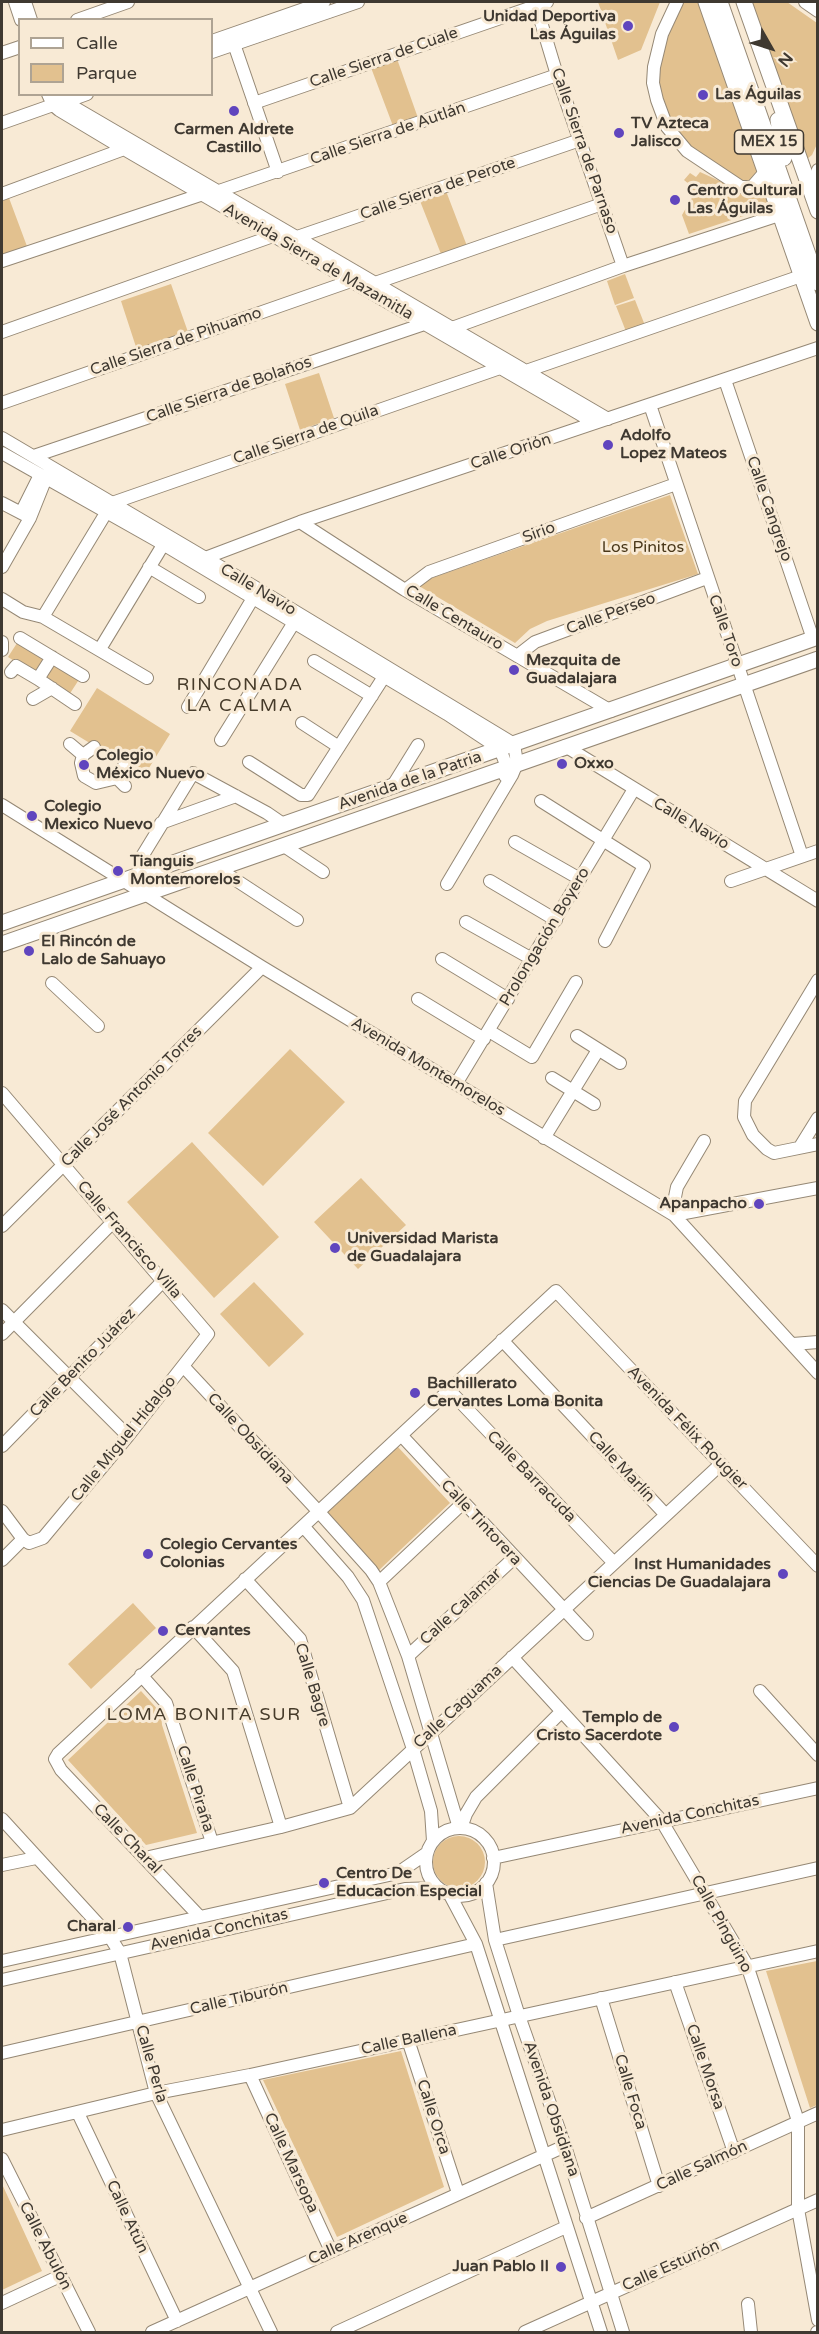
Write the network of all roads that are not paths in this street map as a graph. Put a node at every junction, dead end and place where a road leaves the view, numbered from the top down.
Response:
1 (15, 2) edge
2 (128, 2) edge
3 (324, 2) edge
4 (358, 2) edge
5 (677, 2) edge
6 (706, 2) edge
7 (720, 2) edge
8 (729, 2) edge
9 (744, 2) edge
10 (805, 2) edge
11 (539, 3) edge
12 (818, 11) edge
13 (25, 14) edge
14 (83, 18) edge
15 (213, 41) edge
16 (234, 44) junction
17 (18, 48) edge
18 (213, 52) edge
19 (2, 53) edge
20 (557, 75) junction
21 (772, 80) junction
22 (75, 96) edge
23 (56, 99) edge
24 (254, 103) junction
25 (2, 123) edge
26 (98, 127) junction
27 (580, 140) junction
28 (124, 149) junction
29 (774, 164) junction
30 (818, 170) edge
31 (278, 172) junction
32 (810, 190) junction
33 (219, 192) junction
34 (2, 194) edge
35 (203, 194) junction
36 (602, 204) junction
37 (817, 209) edge
38 (779, 215) junction
39 (273, 236) junction
40 (297, 237) junction
41 (313, 253) junction
42 (818, 256) edge
43 (2, 261) edge
44 (623, 267) junction
45 (801, 276) junction
46 (351, 281) junction
47 (375, 283) junction
48 (818, 283) edge
49 (818, 323) edge
50 (424, 324) junction
51 (452, 328) junction
52 (2, 332) edge
53 (475, 347) junction
54 (818, 348) edge
55 (500, 368) junction
56 (526, 371) junction
57 (725, 380) junction
58 (2, 403) edge
59 (650, 405) junction
60 (608, 419) junction
61 (595, 423) junction
62 (2, 438) edge
63 (2, 453) edge
64 (43, 462) junction
65 (43, 477) junction
66 (676, 484) junction
67 (2, 503) edge
68 (109, 507) junction
69 (26, 516) junction
70 (300, 522) junction
71 (166, 541) junction
72 (205, 558) junction
73 (3, 562) edge
74 (149, 567) junction
75 (708, 578) junction
76 (405, 590) junction
77 (255, 594) junction
78 (199, 597) dead end
79 (2, 599) edge
80 (43, 617) junction
81 (297, 619) junction
82 (815, 638) edge
83 (20, 639) dead end
84 (2, 642) edge
85 (100, 649) junction
86 (2, 650) edge
87 (770, 654) junction
88 (517, 656) junction
89 (52, 657) junction
90 (818, 659) edge
91 (314, 661) dead end
92 (737, 666) junction
93 (11, 672) dead end
94 (387, 672) junction
95 (776, 673) junction
96 (83, 676) dead end
97 (147, 678) dead end
98 (38, 679) junction
99 (744, 684) junction
100 (52, 688) junction
101 (372, 696) junction
102 (33, 699) dead end
103 (75, 704) dead end
104 (188, 707) dead end
105 (611, 711) junction
106 (302, 723) dead end
107 (221, 740) dead end
108 (70, 744) dead end
109 (418, 745) dead end
110 (565, 746) junction
111 (94, 747) dead end
112 (339, 747) junction
113 (507, 747) junction
114 (83, 755) junction
115 (249, 762) dead end
116 (512, 765) junction
117 (124, 766) dead end
118 (392, 787) junction
119 (634, 789) junction
120 (236, 796) junction
121 (541, 801) dead end
122 (2, 805) edge
123 (161, 823) junction
124 (283, 824) junction
125 (604, 839) junction
126 (515, 842) dead end
127 (284, 846) junction
128 (818, 850) edge
129 (802, 856) junction
130 (219, 869) junction
131 (766, 869) junction
132 (323, 872) dead end
133 (142, 874) junction
134 (580, 879) junction
135 (124, 880) junction
136 (490, 881) dead end
137 (731, 881) dead end
138 (447, 884) dead end
139 (146, 894) junction
140 (818, 901) edge
141 (297, 920) dead end
142 (556, 920) junction
143 (466, 922) dead end
144 (2, 923) edge
145 (605, 941) dead end
146 (2, 944) edge
147 (442, 959) dead end
148 (532, 959) junction
149 (262, 967) junction
150 (576, 982) dead end
151 (52, 983) dead end
152 (817, 983) edge
153 (418, 999) dead end
154 (508, 999) junction
155 (98, 1026) dead end
156 (486, 1035) junction
157 (577, 1036) dead end
158 (598, 1050) junction
159 (620, 1063) dead end
160 (552, 1078) dead end
161 (456, 1084) junction
162 (573, 1091) junction
163 (4, 1100) edge
164 (594, 1104) dead end
165 (818, 1118) edge
166 (544, 1138) junction
167 (704, 1141) dead end
168 (818, 1144) edge
169 (800, 1147) junction
170 (64, 1165) junction
171 (818, 1188) edge
172 (674, 1215) junction
173 (113, 1222) junction
174 (2, 1226) edge
175 (164, 1280) junction
176 (2, 1310) edge
177 (14, 1322) junction
178 (2, 1334) edge
179 (208, 1334) joint
180 (502, 1340) junction
181 (818, 1342) edge
182 (793, 1344) junction
183 (183, 1366) junction
184 (818, 1373) edge
185 (69, 1378) junction
186 (449, 1390) junction
187 (401, 1435) junction
188 (128, 1436) junction
189 (2, 1446) edge
190 (721, 1464) junction
191 (463, 1503) junction
192 (2, 1511) edge
193 (318, 1511) junction
194 (666, 1515) junction
195 (303, 1526) junction
196 (23, 1539) junction
197 (514, 1558) junction
198 (2, 1560) edge
199 (614, 1563) junction
200 (818, 1566) edge
201 (245, 1579) junction
202 (379, 1582) junction
203 (562, 1610) junction
204 (193, 1627) junction
205 (587, 1634) dead end
206 (408, 1656) junction
207 (512, 1657) junction
208 (141, 1675) junction
209 (760, 1691) dead end
210 (561, 1712) junction
211 (429, 1734) junction
212 (413, 1749) junction
213 (818, 1755) edge
214 (818, 1788) edge
215 (350, 1808) junction
216 (2, 1819) edge
217 (662, 1820) junction
218 (281, 1827) junction
219 (460, 1828) junction
220 (433, 1841) junction
221 (212, 1842) junction
222 (427, 1853) junction
223 (36, 1857) junction
224 (145, 1858) junction
225 (493, 1858) junction
226 (2, 1865) edge
227 (818, 1868) edge
228 (486, 1883) junction
229 (438, 1888) junction
230 (704, 1892) junction
231 (450, 1895) junction
232 (200, 1917) junction
233 (110, 1937) junction
234 (495, 1940) junction
235 (476, 1944) junction
236 (818, 1951) edge
237 (120, 1953) junction
238 (2, 1961) edge
239 (747, 1965) junction
240 (2, 1980) edge
241 (675, 1982) junction
242 (601, 1998) junction
243 (519, 2016) junction
244 (500, 2020) junction
245 (139, 2021) junction
246 (408, 2040) junction
247 (2, 2053) edge
248 (250, 2075) junction
249 (156, 2093) junction
250 (78, 2113) junction
251 (818, 2113) edge
252 (798, 2121) junction
253 (2, 2130) edge
254 (565, 2146) junction
255 (734, 2152) junction
256 (543, 2155) junction
257 (2, 2159) edge
258 (660, 2186) junction
259 (458, 2193) junction
260 (818, 2199) edge
261 (798, 2209) junction
262 (586, 2218) junction
263 (566, 2227) junction
264 (332, 2251) junction
265 (60, 2277) junction
266 (250, 2288) junction
267 (610, 2294) junction
268 (591, 2302) junction
269 (2, 2303) edge
270 (748, 2304) dead end
271 (818, 2320) edge
272 (177, 2321) junction
273 (89, 2332) edge
274 (152, 2332) edge
275 (271, 2332) edge
276 (337, 2332) edge
277 (525, 2332) edge
278 (601, 2332) edge
279 (623, 2332) edge
280 (751, 2332) edge

1 - 13 street
2 - 14 street
3 - 15 street
4 - 16 street
5 - 29 street
6 - 29 main road
7 - 29 main road, MEX 15
8 - 29 main road, MEX 15
9 - 21 main road
10 - 12 street
11 - 20 street, Calle Sierra de Parnaso
11 - 24 street, Calle Sierra de Cuale
16 - 18 street
16 - 24 street
17 - 19 street
20 - 27 street, Calle Sierra de Parnaso
20 - 31 street, Calle Sierra de Autlán
21 - 29 main road
21 - 32 main road
22 - 23 street
23 - 25 street
23 - 26 street, Avenida Sierra de Mazamitla
24 - 31 street
26 - 28 street, Avenida Sierra de Mazamitla
26 - 33 street, Avenida Sierra de Mazamitla
27 - 36 street, Calle Sierra de Parnaso
27 - 40 street, Calle Sierra de Perote
28 - 34 street
28 - 35 street, Avenida Sierra de Mazamitla
29 - 38 main road
29 - 42 main road, MEX 15
29 - 48 main road, MEX 15
30 - 32 street
31 - 33 street, Calle Sierra de Autlán
32 - 37 main road
33 - 40 street, Avenida Sierra de Mazamitla
35 - 39 street, Avenida Sierra de Mazamitla
35 - 43 street
36 - 44 street, Calle Sierra de Parnaso
36 - 47 street
38 - 44 street
38 - 45 main road
39 - 41 street, Avenida Sierra de Mazamitla
39 - 52 street
40 - 41 street, Avenida Sierra de Mazamitla
41 - 46 street, Avenida Sierra de Mazamitla
41 - 47 street, Avenida Sierra de Mazamitla
44 - 51 street
45 - 49 main road
45 - 56 street
46 - 50 street, Avenida Sierra de Mazamitla
46 - 58 street, Calle Sierra de Pihuamo
47 - 51 street, Avenida Sierra de Mazamitla
50 - 53 street, Avenida Sierra de Mazamitla
50 - 64 street, Calle Sierra de Bolaños
51 - 53 street, Avenida Sierra de Mazamitla
53 - 55 street, Avenida Sierra de Mazamitla
53 - 56 street, Avenida Sierra de Mazamitla
54 - 57 street, Calle Orión
55 - 61 street, Avenida Sierra de Mazamitla
55 - 68 street, Calle Sierra de Quila
56 - 60 street, Avenida Sierra de Mazamitla
57 - 59 street, Calle Orión
57 - 82 street, Calle Cangrejo
59 - 60 street, Calle Orión
59 - 66 street, Calle Toro
60 - 61 street, Calle Orión
61 - 70 street, Calle Orión
62 - 64 street, Calle Navío
63 - 65 street, Calle Navío
64 - 65 street
64 - 68 street, Calle Navío
65 - 68 street, Calle Navío
65 - 69 street
66 - 75 street, Calle Toro
66 - 76 street, Sirio
67 - 69 street
68 - 71 street, Calle Navío
68 - 80 street
69 - 73 street
70 - 72 street, Calle Orión
70 - 76 street, Calle Centauro
71 - 72 street, Calle Navío
71 - 74 street
71 - 77 street, Calle Navío
72 - 77 street, Calle Navío
74 - 78 street
74 - 85 street
75 - 88 street, Calle Perseo
75 - 92 street, Calle Toro
76 - 88 street, Calle Centauro
77 - 81 street, Calle Navío
77 - 104 street
79 - 80 street
80 - 85 street
81 - 94 street, Calle Navío
81 - 107 street
82 - 87 main road, Avenida de la Patria
83 - 89 street
84 - 86 street
85 - 97 street
87 - 92 main road, Avenida de la Patria
87 - 95 main road
88 - 105 street, Calle Centauro
89 - 96 street
89 - 98 street
90 - 95 main road, Avenida de la Patria
91 - 101 street
92 - 99 street, Calle Toro
92 - 105 main road, Avenida de la Patria
93 - 98 street
94 - 101 street
94 - 113 street, Calle Navío
95 - 99 main road, Avenida de la Patria
98 - 100 street
99 - 110 main road, Avenida de la Patria
99 - 129 street, Calle Toro
100 - 102 street
100 - 103 street
101 - 112 street
105 - 113 main road, Avenida de la Patria
106 - 112 street
108 - 114 street
109 - 118 street
110 - 116 main road, Avenida de la Patria
110 - 119 street, Calle Navío
111 - 114 street
112 - 115 street
113 - 116 street
113 - 118 main road, Avenida de la Patria
114 - 117 street
116 - 127 main road, Avenida de la Patria
116 - 138 street
118 - 124 main road, Avenida de la Patria
119 - 125 street, Prolongación Boyero
119 - 131 street, Calle Navío
120 - 123 street
120 - 123 street
120 - 124 street
121 - 125 street
122 - 135 street, Avenida Montemorelos
123 - 133 street
124 - 133 main road, Avenida de la Patria
125 - 134 street, Prolongación Boyero
125 - 145 street
126 - 134 street
127 - 130 main road, Avenida de la Patria
127 - 132 street
128 - 129 street
129 - 131 street
130 - 139 main road, Avenida de la Patria
130 - 141 street
131 - 137 street
131 - 140 street, Calle Navío
133 - 135 main road, Avenida de la Patria
134 - 142 street, Prolongación Boyero
135 - 139 street, Avenida Montemorelos
135 - 144 main road, Avenida de la Patria
136 - 142 street
139 - 146 main road, Avenida de la Patria
139 - 149 street, Avenida Montemorelos
142 - 148 street, Prolongación Boyero
143 - 148 street
147 - 154 street
148 - 154 street, Prolongación Boyero
149 - 161 street, Avenida Montemorelos
149 - 170 street, Calle José Antonio Torres
150 - 156 street
151 - 155 street
152 - 169 street
153 - 156 street
154 - 156 street, Prolongación Boyero
156 - 161 street, Prolongación Boyero
157 - 158 street
158 - 159 street
158 - 162 street
160 - 162 street
161 - 166 street, Avenida Montemorelos
162 - 164 street
162 - 166 street
163 - 170 street, Calle Francisco Villa
165 - 169 street
166 - 172 street, Avenida Montemorelos
167 - 172 street
168 - 169 street
170 - 173 street, Calle Francisco Villa
170 - 174 street, Calle José Antonio Torres
171 - 172 street
172 - 182 street, Avenida Montemorelos
173 - 175 street, Calle Francisco Villa
173 - 177 street
175 - 179 street, Calle Francisco Villa
175 - 185 street, Calle Benito Juárez
176 - 177 street
177 - 178 street
177 - 185 street
179 - 183 street, Calle Miguel Hidalgo
180 - 186 street
180 - 190 street, Avenida Félix Rougier
180 - 194 street, Calle Marlín
181 - 182 street
182 - 184 street, Avenida Montemorelos
183 - 188 street, Calle Miguel Hidalgo
183 - 193 street, Calle Obsidiana
185 - 188 street
185 - 189 street, Calle Benito Juárez
186 - 187 street
186 - 199 street, Calle Barracuda
187 - 191 street, Calle Tintorera
187 - 193 street
188 - 196 street, Calle Miguel Hidalgo
190 - 194 street, Calle Caguama
190 - 200 street, Avenida Félix Rougier
191 - 197 street, Calle Tintorera
191 - 202 street
192 - 196 street
193 - 195 street
193 - 202 street
194 - 199 street, Calle Caguama
195 - 201 street
195 - 212 street
196 - 198 street
197 - 203 street, Calle Tintorera
197 - 206 street, Calle Calamar
199 - 203 street, Calle Caguama
201 - 204 street
201 - 215 street, Calle Bagre
202 - 206 street
203 - 205 street, Calle Tintorera
203 - 207 street, Calle Caguama
204 - 208 street
204 - 218 street
206 - 211 street
207 - 210 street, Calle Pingüino
207 - 211 street, Calle Caguama
208 - 221 street, Calle Piraña
208 - 224 street, Calle Charal
209 - 213 street
210 - 217 street, Calle Pingüino
210 - 219 street
211 - 212 street, Calle Caguama
211 - 219 street
212 - 215 street, Calle Caguama
212 - 220 street
214 - 217 street, Avenida Conchitas
215 - 218 street, Calle Caguama
216 - 223 street, Calle Perla
217 - 225 street, Avenida Conchitas
217 - 230 street, Calle Pingüino
218 - 221 street, Calle Caguama
219 - 220 street
219 - 225 street
220 - 222 street
221 - 224 street, Calle Caguama
222 - 229 street
222 - 232 street, Avenida Conchitas
223 - 226 street
223 - 233 street, Calle Perla
224 - 232 street, Calle Charal
225 - 228 street
227 - 230 street
228 - 231 street
228 - 234 street, Avenida Obsidiana
229 - 231 street
229 - 237 street, Avenida Conchitas
230 - 234 street
230 - 239 street, Calle Pingüino
231 - 235 street, Avenida Obsidiana
232 - 233 street, Avenida Conchitas
233 - 237 street, Calle Perla
233 - 238 street, Avenida Conchitas
234 - 243 street, Avenida Obsidiana
235 - 244 street, Avenida Obsidiana
235 - 245 street, Calle Tiburón
236 - 239 street, Calle Ballena
237 - 240 street, Avenida Conchitas
237 - 245 street, Calle Perla
239 - 241 street, Calle Ballena
239 - 252 street, Calle Pingüino
241 - 242 street, Calle Ballena
241 - 255 street, Calle Morsa
242 - 243 street, Calle Ballena
242 - 258 street, Calle Foca
243 - 244 street, Calle Ballena
243 - 254 street, Avenida Obsidiana
244 - 246 street, Calle Ballena
244 - 256 street, Avenida Obsidiana
245 - 247 street, Calle Tiburón
245 - 249 street, Calle Perla
246 - 248 street, Calle Ballena
246 - 259 street, Calle Orca
248 - 249 street, Calle Ballena
248 - 264 street, Calle Marsopa
249 - 250 street, Calle Ballena
249 - 266 street, Calle Perla
250 - 253 street, Calle Ballena
250 - 272 street, Calle Atún
251 - 252 street, Calle Salmón
252 - 255 street, Calle Salmón
252 - 261 street, Calle Pingüino
254 - 256 street, Calle Arenque
254 - 262 street, Avenida Obsidiana
255 - 258 street, Calle Salmón
256 - 259 street, Calle Arenque
256 - 263 street, Avenida Obsidiana
257 - 265 street, Calle Abulón
258 - 262 street, Calle Salmón
259 - 264 street, Calle Arenque
260 - 261 street, Calle Esturión
261 - 267 street, Calle Esturión
261 - 271 street, Calle Pingüino
262 - 267 street, Avenida Obsidiana
263 - 268 street, Avenida Obsidiana
263 - 276 street
264 - 266 street, Calle Arenque
265 - 269 street
265 - 273 street, Calle Abulón
266 - 272 street, Calle Arenque
266 - 275 street, Calle Perla
267 - 268 street, Calle Esturión
267 - 279 street, Avenida Obsidiana
268 - 277 street, Calle Esturión
268 - 278 street, Avenida Obsidiana
270 - 280 street
272 - 274 street, Calle Arenque

